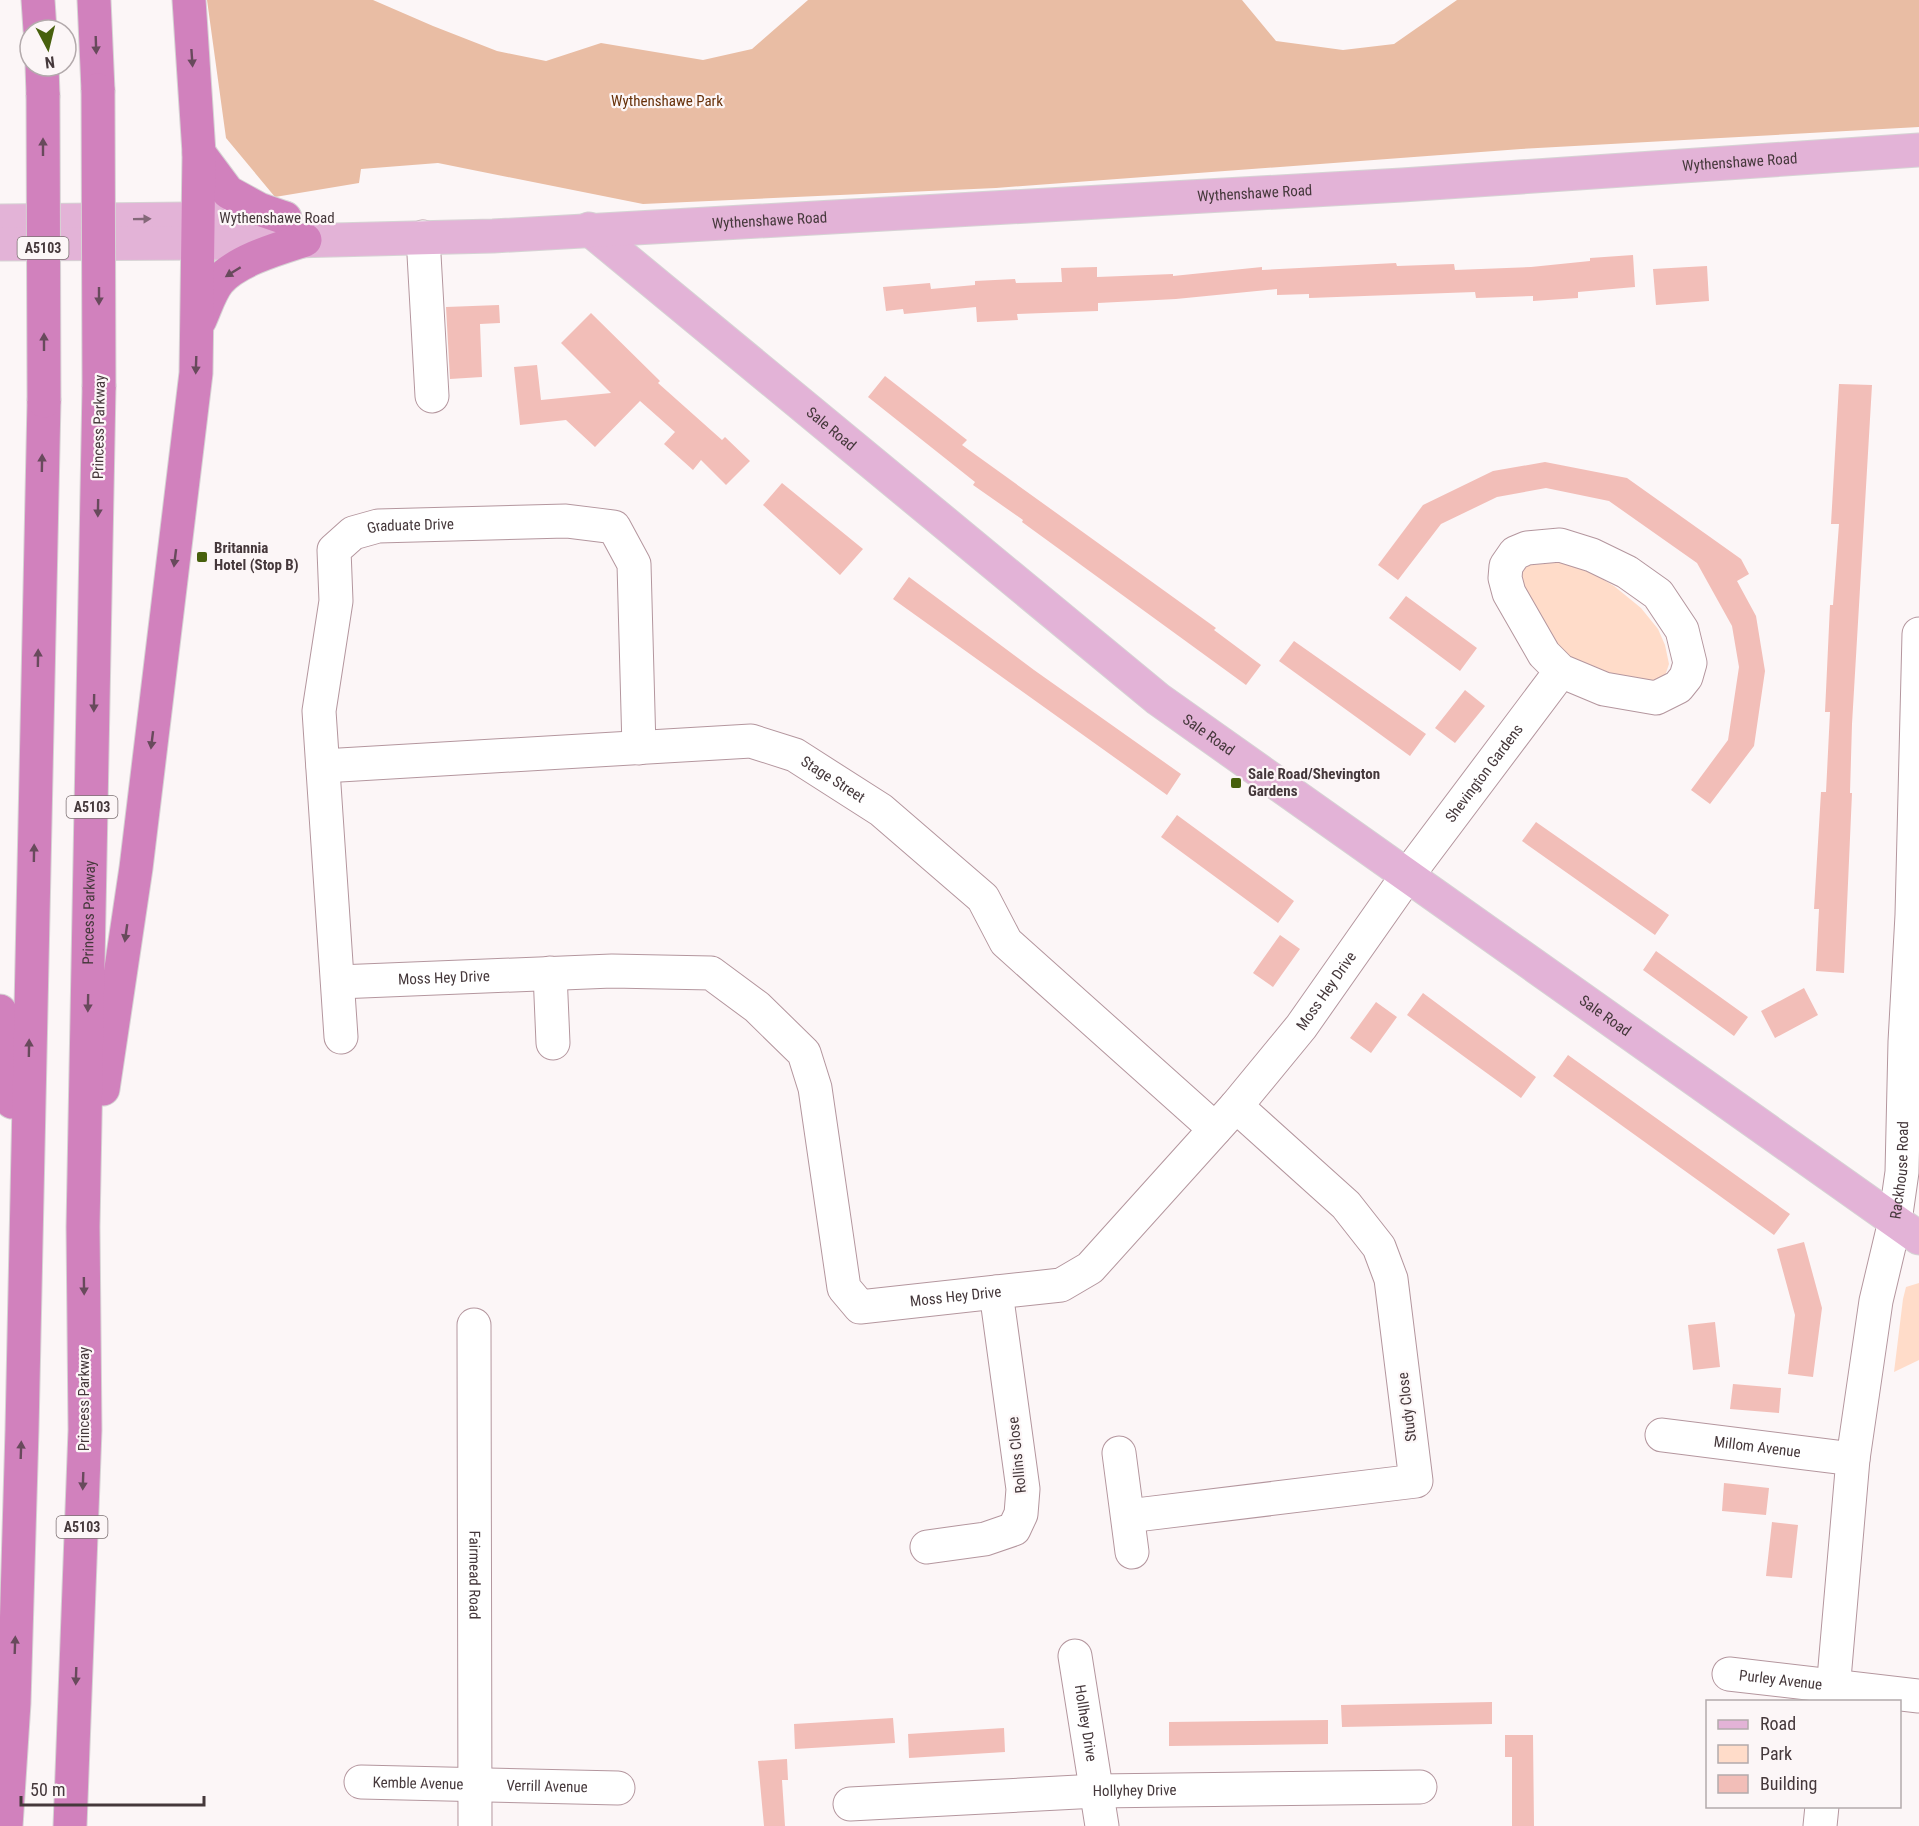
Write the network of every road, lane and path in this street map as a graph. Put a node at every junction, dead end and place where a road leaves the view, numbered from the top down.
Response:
1 (38, 0) edge
2 (94, 0) edge
3 (189, 0) edge
4 (39, 18) edge
5 (43, 80) edge
6 (1919, 150) edge
7 (198, 153) junction
8 (0, 221) edge
9 (423, 227) junction
10 (295, 229) junction
11 (590, 229) junction
12 (199, 231) junction
13 (0, 244) edge
14 (197, 327) junction
15 (432, 396) dead end
16 (1919, 637) edge
17 (1561, 671) junction
18 (639, 748) junction
19 (323, 766) junction
20 (1407, 876) junction
21 (550, 973) junction
22 (338, 982) junction
23 (0, 1011) edge
24 (341, 1037) dead end
25 (553, 1043) dead end
26 (1226, 1117) junction
27 (26, 1211) junction
28 (83, 1227) junction
29 (1907, 1230) edge
30 (996, 1292) junction
31 (474, 1325) dead end
32 (1662, 1435) dead end
33 (1119, 1453) dead end
34 (1853, 1459) junction
35 (1128, 1516) junction
36 (927, 1547) dead end
37 (1132, 1552) dead end
38 (1075, 1656) dead end
39 (1729, 1674) dead end
40 (1833, 1694) edge
41 (1919, 1696) edge
42 (14, 1703) junction
43 (361, 1782) dead end
44 (476, 1785) junction
45 (1420, 1787) dead end
46 (618, 1788) dead end
47 (0, 1790) edge
48 (1097, 1791) junction
49 (850, 1804) dead end
50 (1822, 1808) edge
51 (6, 1826) edge
52 (70, 1826) edge
53 (475, 1826) edge
54 (1102, 1826) edge
55 (1820, 1826) edge

1 - 4 highway
2 -> 28 highway, Princess Parkway / A5103, bridge
3 -> 7 highway
27 -> 5 highway, A5103, bridge
6 - 11 main road, Wythenshawe Road
7 - 10 highway
7 - 12 highway
8 -> 12 main road, Wythenshawe Road
9 - 10 main road, Wythenshawe Road
9 - 11 main road, Wythenshawe Road
9 - 15 street
10 - 12 main road, Wythenshawe Road
10 -> 14 highway
11 - 20 main road, Sale Road
12 - 13 main road, Wythenshawe Road
12 - 14 highway
14 -> 28 highway
16 - 29 street, Rackhouse Road
17 - 17 street
17 - 20 street, Shevington Gardens
18 - 19 street, Stage Street
18 - 19 street, Graduate Drive
18 - 26 street, Stage Street
19 - 22 street, Graduate Drive
20 - 26 street, Moss Hey Drive
20 - 29 main road, Sale Road
21 - 22 street, Moss Hey Drive
21 - 25 street
21 - 30 street, Moss Hey Drive
22 - 24 street, Graduate Drive
23 - 27 highway
26 - 30 street, Moss Hey Drive
26 - 35 street, Study Close
42 -> 27 highway, A5103
28 -> 52 highway, Princess Parkway / A5103
29 - 34 street, Rackhouse Road
30 - 36 street, Rollins Close
31 - 44 street, Fairmead Road
32 - 34 street, Millom Avenue
33 - 35 street
34 - 40 street, Rackhouse Road
35 - 37 street
38 - 48 street, Hollhey Drive
39 - 40 street, Purley Avenue
40 - 41 street, Purley Avenue
42 - 47 highway
42 - 51 highway, A5103
43 - 44 street, Kemble Avenue
44 - 46 street, Verrill Avenue
44 - 53 street, Fairmead Road
45 - 48 street, Hollyhey Drive
48 - 49 street, Hollyhey Drive
48 - 54 street, Hollhey Drive
50 - 55 street

